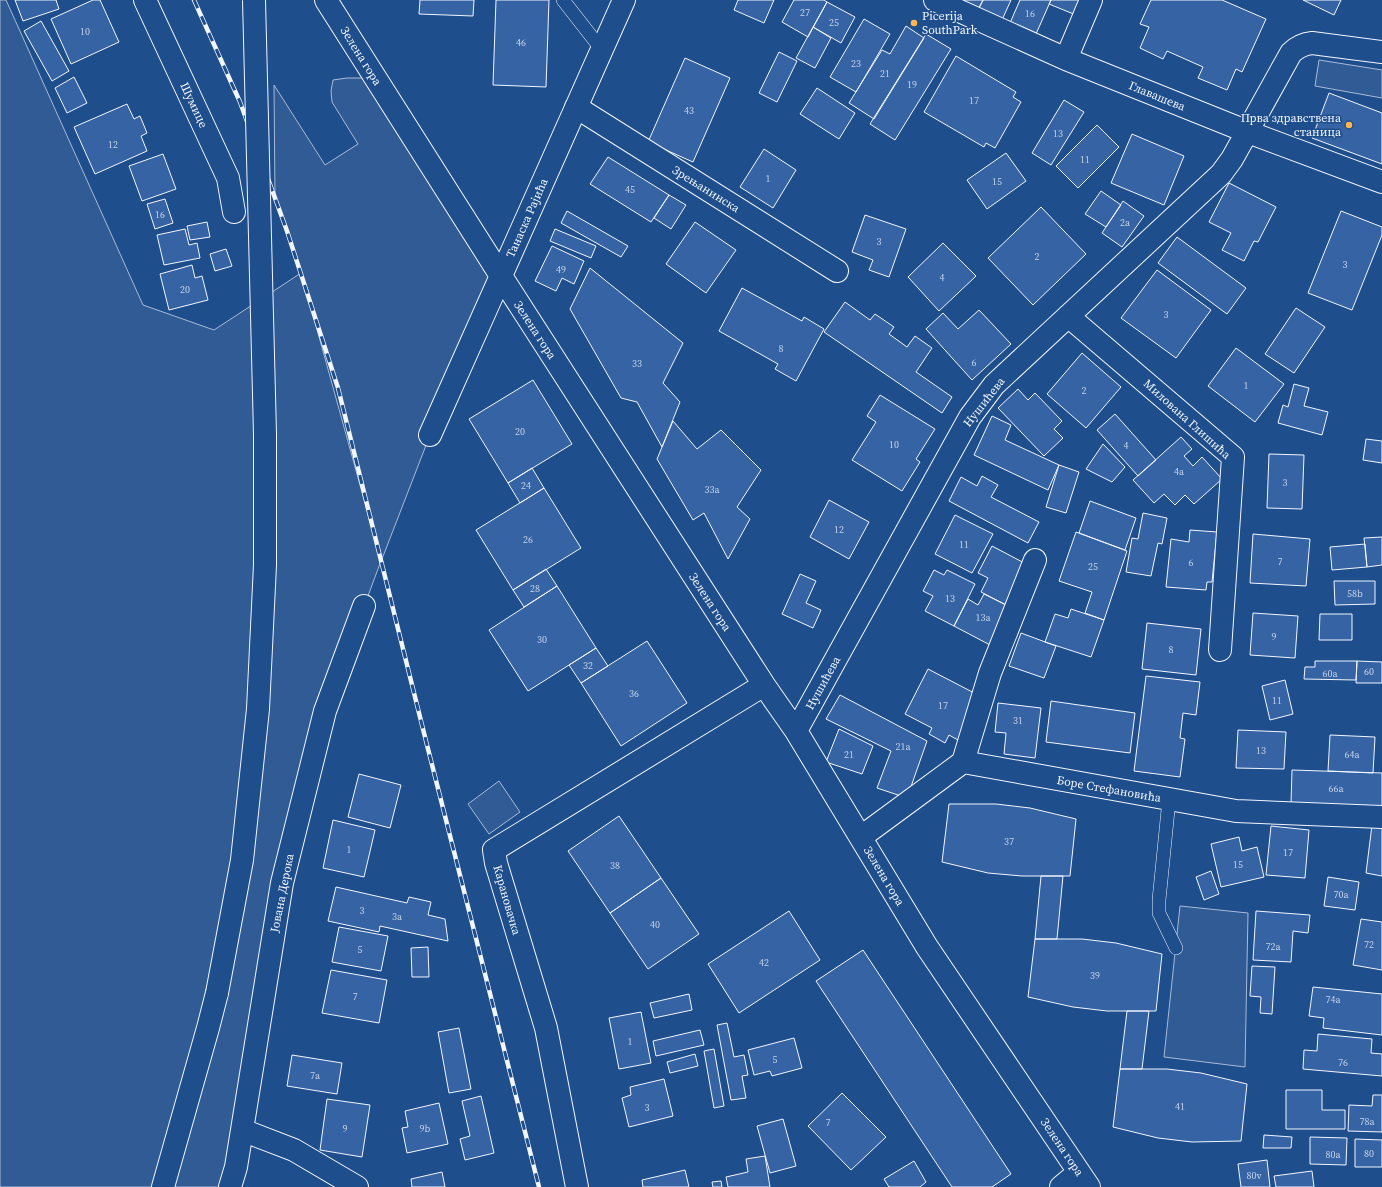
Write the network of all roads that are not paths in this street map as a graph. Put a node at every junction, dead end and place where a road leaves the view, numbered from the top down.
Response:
1 (145, 0) edge
2 (254, 0) edge
3 (563, 0) edge
4 (624, 0) edge
5 (935, 0) edge
6 (1091, 0) edge
7 (330, 5) edge
8 (602, 50) junction
9 (1382, 52) edge
10 (1066, 59) junction
11 (576, 108) junction
12 (1248, 132) junction
13 (1382, 182) edge
14 (234, 212) dead end
15 (837, 271) dead end
16 (501, 276) junction
17 (1068, 316) junction
18 (430, 435) dead end
19 (1035, 560) dead end
20 (364, 606) dead end
21 (1220, 650) dead end
22 (764, 685) junction
23 (796, 731) junction
24 (963, 762) junction
25 (1169, 800) junction
26 (1382, 817) edge
27 (861, 837) junction
28 (1176, 948) dead end
29 (242, 1130) junction
30 (1084, 1179) edge
31 (163, 1187) edge
32 (230, 1187) edge
33 (357, 1187) edge
34 (577, 1187) edge
35 (1061, 1187) edge

1 - 14 street, Шумице
2 - 31 street, bridge
3 - 8 lane
4 - 8 street, Танаска Рајића
5 - 10 street, Главашева
6 - 10 street
7 - 16 street, Зелена гора
8 - 11 street, Танаска Рајића
9 - 12 street, Нушићева
10 - 12 street, Главашева
11 - 15 street, Зрењанинска
11 - 16 street, Танаска Рајића
12 - 13 street, Главашева
12 - 17 street, Нушићева
16 - 18 street, Танаска Рајића
16 - 22 street, Зелена гора
17 - 21 street, Милована Глишића
17 - 23 street, Нушићева
19 - 24 street
20 - 29 street, Јована Дерока
22 - 23 street, Зелена гора
22 - 34 street, Карановачка
23 - 27 street, Зелена гора
24 - 25 street, Боре Стефановића
24 - 27 street
25 - 26 street, Боре Стефановића
25 - 28 lane
27 - 30 street, Зелена гора
29 - 32 street, Јована Дерока
29 - 33 street
30 - 35 street

